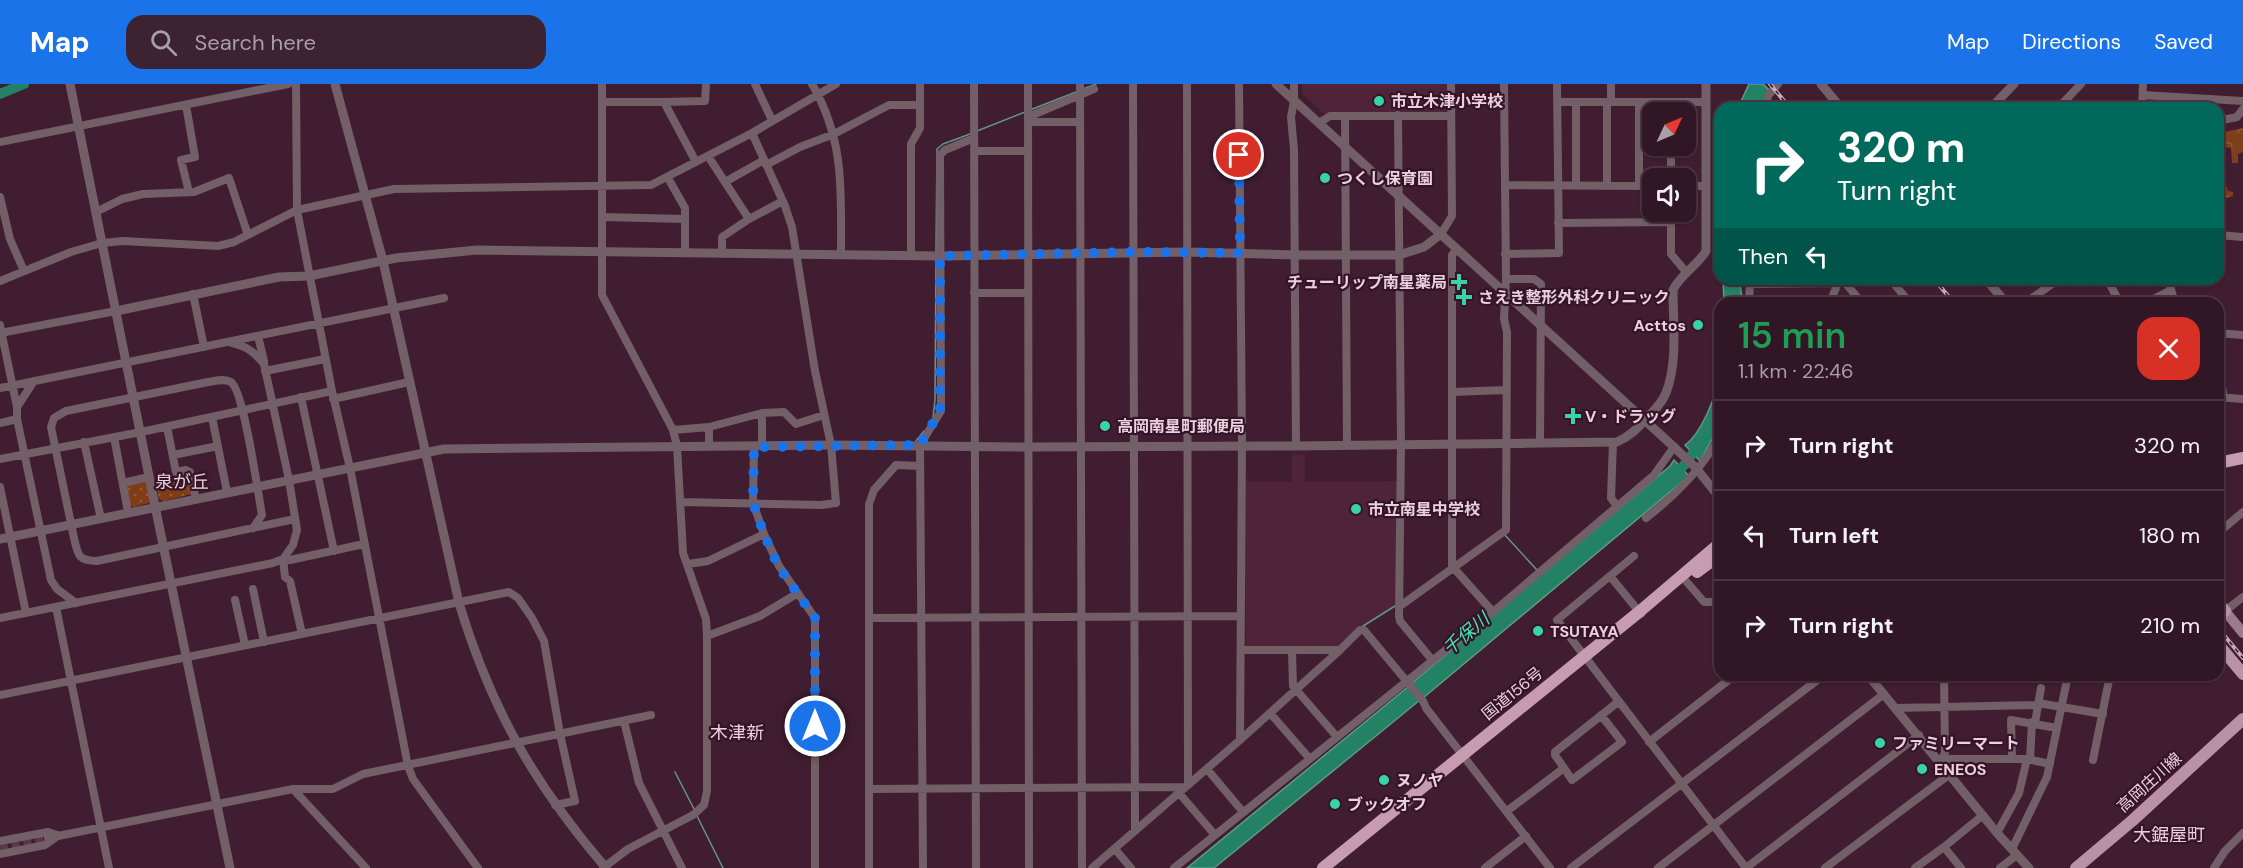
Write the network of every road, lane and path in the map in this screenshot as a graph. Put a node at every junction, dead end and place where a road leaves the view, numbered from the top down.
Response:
1 (70, 84) edge
2 (288, 84) edge
3 (296, 84) edge
4 (335, 84) edge
5 (602, 84) edge
6 (706, 84) edge
7 (755, 84) edge
8 (812, 84) edge
9 (836, 84) edge
10 (920, 84) edge
11 (974, 84) edge
12 (1028, 84) edge
13 (1133, 84) edge
14 (1186, 84) edge
15 (1239, 84) edge
16 (1276, 84) edge
17 (1294, 84) edge
18 (1451, 84) edge
19 (1504, 84) edge
20 (1557, 84) edge
21 (1611, 84) edge
22 (1706, 84) edge
23 (1778, 84) edge
24 (1821, 84) edge
25 (2014, 84) edge
26 (2081, 84) edge
27 (2143, 84) edge
28 (1080, 89) edge
29 (1094, 89) dead end
30 (818, 95) junction
31 (2143, 95) junction
32 (1294, 101) junction
33 (2243, 101) edge
34 (603, 102) junction
35 (664, 102) junction
36 (1558, 102) junction
37 (1576, 102) junction
38 (1609, 102) junction
39 (1639, 102) joint
40 (1696, 102) edge
41 (1706, 102) junction
42 (1767, 102) edge
43 (1836, 102) edge
44 (1999, 102) edge
45 (2064, 102) edge
46 (2142, 102) edge
47 (186, 105) junction
48 (920, 105) junction
49 (2243, 110) edge
50 (1028, 115) junction
51 (1346, 116) junction
52 (1398, 116) junction
53 (1451, 116) junction
54 (772, 120) junction
55 (2224, 120) edge
56 (1080, 122) junction
57 (1319, 123) junction
58 (79, 126) junction
59 (752, 133) junction
60 (834, 134) junction
61 (974, 138) junction
62 (0, 141) edge
63 (1345, 147) junction
64 (974, 151) junction
65 (1028, 152) junction
66 (708, 156) junction
67 (696, 162) junction
68 (765, 163) junction
69 (668, 178) junction
70 (725, 182) junction
71 (1505, 185) junction
72 (1557, 186) junction
73 (1576, 186) junction
74 (1607, 186) junction
75 (1639, 186) joint
76 (1696, 186) edge
77 (1706, 186) junction
78 (603, 187) junction
79 (189, 192) junction
80 (1398, 195) junction
81 (0, 196) edge
82 (365, 196) junction
83 (783, 201) junction
84 (297, 210) junction
85 (96, 212) junction
86 (603, 217) junction
87 (685, 219) junction
88 (749, 219) junction
89 (1671, 222) joint
90 (1558, 223) junction
91 (1441, 234) junction
92 (248, 235) junction
93 (2224, 235) edge
94 (2243, 237) edge
95 (102, 243) junction
96 (1457, 249) junction
97 (602, 252) junction
98 (1135, 252) junction
99 (1187, 252) junction
100 (685, 253) junction
101 (722, 253) junction
102 (1240, 253) junction
103 (796, 254) junction
104 (1081, 254) junction
105 (1505, 254) junction
106 (842, 255) junction
107 (974, 255) junction
108 (1295, 255) junction
109 (1346, 255) junction
110 (1400, 255) junction
111 (911, 256) junction
112 (937, 256) junction
113 (1028, 256) junction
114 (382, 261) junction
115 (24, 271) junction
116 (1687, 273) junction
117 (309, 276) junction
118 (1506, 279) junction
119 (0, 281) edge
120 (1845, 285) edge
121 (1895, 285) edge
122 (1991, 285) edge
123 (2050, 285) edge
124 (2170, 285) edge
125 (2171, 290) junction
126 (1504, 292) junction
127 (974, 293) junction
128 (1028, 293) junction
129 (194, 294) junction
130 (1856, 297) edge
131 (1905, 297) edge
132 (2001, 297) edge
133 (2034, 297) edge
134 (2163, 297) edge
135 (2173, 297) edge
136 (444, 298) dead end
137 (393, 308) junction
138 (116, 311) junction
139 (319, 324) junction
140 (1540, 326) junction
141 (1, 330) edge
142 (2224, 333) edge
143 (2243, 335) edge
144 (258, 336) junction
145 (228, 342) junction
146 (204, 347) junction
147 (325, 358) junction
148 (127, 362) junction
149 (265, 368) junction
150 (34, 381) junction
151 (409, 382) junction
152 (12, 386) junction
153 (0, 388) edge
154 (1505, 390) junction
155 (1454, 392) junction
156 (332, 395) junction
157 (301, 397) junction
158 (2224, 397) edge
159 (133, 398) junction
160 (2243, 399) edge
161 (272, 403) junction
162 (16, 407) junction
163 (243, 410) junction
164 (762, 413) junction
165 (824, 415) junction
166 (212, 417) junction
167 (17, 419) junction
168 (1645, 420) junction
169 (0, 423) edge
170 (167, 427) junction
171 (709, 427) junction
172 (673, 430) junction
173 (141, 432) junction
174 (114, 437) junction
175 (84, 442) junction
176 (1613, 442) junction
177 (1453, 443) junction
178 (1507, 443) junction
179 (1540, 443) junction
180 (1401, 444) junction
181 (831, 445) junction
182 (920, 445) junction
183 (1135, 445) junction
184 (1188, 445) junction
185 (1347, 445) junction
186 (218, 446) junction
187 (677, 446) junction
188 (709, 446) junction
189 (758, 446) junction
190 (975, 446) junction
191 (1242, 446) junction
192 (1296, 446) junction
193 (55, 447) junction
194 (1027, 447) junction
195 (1081, 447) junction
196 (1714, 447) edge
197 (1676, 449) junction
198 (426, 452) junction
199 (25, 453) junction
200 (173, 455) junction
201 (2243, 458) edge
202 (0, 459) edge
203 (2224, 462) edge
204 (920, 466) junction
205 (350, 468) junction
206 (1697, 469) junction
207 (317, 475) junction
208 (149, 477) junction
209 (289, 480) junction
210 (123, 483) junction
211 (256, 486) junction
212 (0, 487) edge
213 (1714, 490) edge
214 (228, 492) junction
215 (196, 499) junction
216 (681, 502) junction
217 (753, 503) junction
218 (155, 506) junction
219 (1617, 506) junction
220 (128, 512) junction
221 (2243, 512) edge
222 (1646, 518) dead end
223 (101, 519) junction
224 (295, 519) junction
225 (71, 525) junction
226 (253, 528) junction
227 (2224, 528) edge
228 (41, 532) junction
229 (764, 534) junction
230 (10, 537) junction
231 (0, 539) edge
232 (364, 544) junction
233 (164, 546) junction
234 (1714, 548) edge
235 (333, 551) junction
236 (1635, 556) dead end
237 (283, 559) junction
238 (1714, 560) edge
239 (688, 564) junction
240 (1453, 567) junction
241 (1610, 576) junction
242 (1686, 581) junction
243 (172, 584) junction
244 (253, 589) dead end
245 (798, 593) junction
246 (2243, 597) edge
247 (235, 600) dead end
248 (1714, 602) edge
249 (76, 603) junction
250 (459, 603) junction
251 (1400, 603) junction
252 (56, 607) junction
253 (2224, 608) edge
254 (1493, 612) junction
255 (26, 613) junction
256 (2224, 613) edge
257 (1641, 614) junction
258 (1241, 616) junction
259 (975, 617) junction
260 (1029, 617) junction
261 (1081, 617) junction
262 (1135, 617) junction
263 (1188, 617) junction
264 (0, 618) edge
265 (378, 618) junction
266 (869, 618) junction
267 (922, 618) junction
268 (2243, 633) edge
269 (302, 634) junction
270 (707, 636) junction
271 (264, 642) junction
272 (245, 645) junction
273 (1241, 650) junction
274 (1340, 650) junction
275 (1292, 651) junction
276 (2224, 652) edge
277 (186, 657) junction
278 (1586, 659) junction
279 (1433, 661) junction
280 (2243, 674) edge
281 (72, 681) junction
282 (1727, 681) edge
283 (1816, 681) edge
284 (1873, 681) edge
285 (1944, 681) edge
286 (2067, 681) edge
287 (2109, 681) edge
288 (1408, 682) junction
289 (2041, 688) dead end
290 (1297, 690) junction
291 (1884, 694) junction
292 (0, 695) edge
293 (1618, 702) junction
294 (2038, 704) junction
295 (2062, 706) junction
296 (1896, 708) junction
297 (1944, 708) junction
298 (1270, 713) junction
299 (2103, 714) junction
300 (1601, 715) junction
301 (651, 716) dead end
302 (624, 721) junction
303 (2033, 722) junction
304 (2241, 725) edge
305 (2057, 728) junction
306 (560, 734) junction
307 (1919, 735) junction
308 (1337, 737) junction
309 (1240, 740) junction
310 (1649, 742) junction
311 (516, 744) junction
312 (1464, 758) junction
313 (1310, 759) junction
314 (2012, 759) junction
315 (2028, 760) junction
316 (2093, 760) dead end
317 (1941, 763) junction
318 (2050, 764) junction
319 (408, 766) junction
320 (1564, 768) junction
321 (1207, 769) junction
322 (1950, 774) junction
323 (1682, 784) junction
324 (923, 788) junction
325 (1082, 788) junction
326 (1135, 788) junction
327 (1184, 788) junction
328 (293, 789) junction
329 (868, 789) junction
330 (976, 789) junction
331 (1029, 789) junction
332 (216, 804) junction
333 (555, 805) junction
334 (1243, 812) junction
335 (1507, 812) junction
336 (1983, 815) junction
337 (1713, 825) junction
338 (100, 827) junction
339 (662, 831) junction
340 (1135, 831) junction
341 (1998, 833) junction
342 (2243, 833) edge
343 (58, 835) junction
344 (1215, 835) junction
345 (1526, 836) junction
346 (48, 837) tunnel mouth
347 (0, 841) edge
348 (1944, 847) junction
349 (1115, 849) junction
350 (2014, 852) junction
351 (0, 854) edge
352 (1828, 867) edge
353 (109, 868) edge
354 (230, 868) edge
355 (366, 868) edge
356 (478, 868) edge
357 (605, 868) edge
358 (682, 868) edge
359 (815, 868) edge
360 (869, 868) edge
361 (923, 868) edge
362 (976, 868) edge
363 (1029, 868) edge
364 (1082, 868) edge
365 (1092, 868) edge
366 (1131, 868) edge
367 (1174, 868) edge
368 (1323, 868) edge
369 (1334, 868) edge
370 (1485, 868) edge
371 (1550, 868) edge
372 (1572, 868) edge
373 (1658, 868) edge
374 (1746, 868) edge
375 (1916, 868) edge
376 (1961, 868) edge
377 (2000, 868) edge
378 (2029, 868) edge
379 (2076, 868) edge
380 (2214, 868) edge

1 - 58 street
2 - 47 street
3 - 84 street
4 - 82 street
5 - 34 street
6 - 35 street
7 - 54 street
8 - 30 street
9 - 30 street
10 - 48 street
11 - 61 street
12 - 50 street
13 - 98 street
14 - 99 street
15 - 102 street
16 - 32 street
17 - 32 street
18 - 53 street
19 - 71 street
20 - 36 street
21 - 38 street
22 - 41 street
23 - 42 street
24 - 43 street
25 - 44 street
26 - 45 street
27 - 31 street
28 - 29 street
28 - 50 street
28 - 56 street
30 - 54 street
30 - 60 street
31 - 33 street
31 - 46 street
32 - 57 street
32 - 108 street
34 - 35 street
34 - 78 street
35 - 67 street
36 - 37 street
36 - 72 street
37 - 38 street
37 - 73 street
38 - 39 street
38 - 74 street
39 - 75 street
40 - 41 street
41 - 77 street
47 - 58 street
47 - 79 street
48 - 60 street
48 - 111 street
49 - 55 street
50 - 56 street
50 - 65 street
51 - 52 street
51 - 57 street
51 - 63 street
52 - 53 street
52 - 80 street
53 - 91 street
54 - 59 street
56 - 104 street
57 - 63 street
58 - 62 street
58 - 85 street
59 - 66 street
59 - 68 street
60 - 68 street
60 - 106 street
61 - 64 street
61 - 112 street
63 - 80 street
63 - 109 street
64 - 65 street
64 - 107 street
65 - 113 street
66 - 67 street
66 - 70 street
67 - 69 street
68 - 70 street
68 - 83 street
69 - 78 street
69 - 87 street
70 - 88 street
71 - 72 street
71 - 105 street
72 - 73 street
72 - 90 street
73 - 74 street
74 - 75 street
76 - 77 street
77 - 116 street
78 - 82 street
78 - 86 street
79 - 85 street
79 - 92 street
80 - 91 street
80 - 110 street
81 - 115 street
82 - 84 street
82 - 114 street
83 - 88 street
83 - 103 street
84 - 92 street
84 - 117 street
85 - 95 street
86 - 87 street
86 - 97 street
87 - 100 street
88 - 101 street
89 - 90 street
89 - 116 street
90 - 105 street
91 - 96 street
91 - 110 street
92 - 95 street
93 - 94 street
95 - 115 street
95 - 138 street
96 - 126 street
96 - 155 street
97 - 100 street
97 - 114 street
97 - 172 street
98 - 99 street
98 - 104 street
98 - 183 street
99 - 102 street
99 - 184 street
100 - 101 street
101 - 103 street
102 - 108 street
102 - 191 street
103 - 106 street
103 - 165 street
104 - 113 street
104 - 195 street
105 - 118 street
106 - 111 street
107 - 112 street
107 - 113 street
107 - 127 street
108 - 109 street
108 - 192 street
109 - 110 street
109 - 185 street
110 - 180 street
111 - 112 street
112 - 182 street
113 - 128 street
114 - 117 street
114 - 137 street
115 - 119 street
116 - 168 street
117 - 129 street
117 - 139 street
118 - 126 street
118 - 140 street
120 - 130 street
121 - 131 street
122 - 132 street
123 - 133 street
124 - 125 street
125 - 134 street
125 - 135 street
126 - 140 street
126 - 154 street
127 - 128 street
127 - 190 street
128 - 194 street
129 - 138 street
129 - 146 street
136 - 137 street
137 - 139 street
137 - 151 street
138 - 141 street
138 - 148 street
139 - 144 street
139 - 147 street
140 - 168 street
140 - 179 street
141 - 152 street
142 - 143 street
144 - 145 street
144 - 149 street
145 - 146 street
145 - 149 street
146 - 148 street
147 - 149 street
147 - 156 street
148 - 150 street
148 - 159 street
149 - 161 street
150 - 152 street
150 - 162 street
151 - 156 street
151 - 198 street
152 - 153 street
152 - 162 street
154 - 155 street
154 - 178 street
155 - 177 street
156 - 157 street
156 - 205 street
157 - 161 street
157 - 207 street
158 - 160 street
159 - 163 street
159 - 173 street
159 - 193 street
161 - 163 street
161 - 209 street
162 - 167 street
163 - 166 street
163 - 211 street
164 - 165 street
164 - 171 street
164 - 189 street
165 - 181 street
166 - 170 street
166 - 186 street
167 - 169 street
167 - 199 street
168 - 176 street
168 - 197 street
170 - 173 street
170 - 200 street
171 - 172 street
171 - 188 street
172 - 187 street
173 - 174 street
173 - 208 street
174 - 175 street
174 - 210 street
175 - 193 street
175 - 223 street
176 - 179 street
176 - 219 street
177 - 178 street
177 - 180 street
177 - 240 street
178 - 179 street
178 - 240 street
180 - 185 street
180 - 251 street
181 - 182 street
181 - 189 street
181 - 217 street
182 - 190 street
182 - 204 street
183 - 184 street
183 - 195 street
183 - 262 street
184 - 191 street
184 - 263 street
185 - 192 street
186 - 200 street
186 - 214 street
187 - 188 street
187 - 198 street
187 - 216 street
188 - 189 street
189 - 217 street
190 - 194 street
190 - 259 street
191 - 192 street
191 - 258 street
193 - 199 street
193 - 225 street
194 - 195 street
194 - 260 street
195 - 261 street
196 - 206 street
197 - 206 street
197 - 219 street
198 - 205 street
198 - 250 street
199 - 202 street
199 - 228 street
200 - 215 street
201 - 203 highway
204 - 266 street
204 - 267 street
205 - 207 street
205 - 232 street
206 - 213 street
206 - 222 street
207 - 209 street
207 - 235 street
208 - 210 street
208 - 218 street
209 - 211 street
209 - 224 street
210 - 220 street
211 - 214 street
211 - 226 street
212 - 230 street
214 - 215 street
215 - 218 street
216 - 217 street
216 - 239 street
217 - 229 street
218 - 220 street
218 - 233 street
219 - 254 street
220 - 223 street
221 - 227 street
223 - 225 street
224 - 226 street
224 - 237 street
225 - 228 street
225 - 233 street
226 - 233 street
228 - 230 street
228 - 249 street
229 - 239 street
229 - 245 street
230 - 231 street
230 - 255 street
232 - 235 street
232 - 265 street
233 - 243 street
234 - 257 highway, 国道156号
235 - 237 street
236 - 241 street
237 - 243 street
237 - 269 street
238 - 242 highway, 国道156号
239 - 270 street
240 - 251 street
240 - 254 street
241 - 257 street
241 - 278 street
242 - 248 street
242 - 257 highway, 国道156号
243 - 249 street
243 - 277 street
244 - 271 street
245 - 270 street
245 - 359 street
246 - 253 street
247 - 272 street
249 - 252 street
250 - 265 street
250 - 306 street
250 - 311 street
251 - 279 street
252 - 255 street
252 - 281 street
254 - 279 street
255 - 264 street
256 - 268 main road
257 - 278 highway, 国道156号
258 - 263 street
258 - 273 street
259 - 260 street
259 - 267 street
259 - 330 street
260 - 261 street
260 - 331 street
261 - 262 street
261 - 325 street
262 - 263 street
262 - 326 street
263 - 327 street
265 - 269 street
265 - 319 street
266 - 267 street
266 - 329 street
267 - 324 street
269 - 271 street
270 - 339 street
271 - 272 street
272 - 277 street
273 - 275 street
273 - 309 street
274 - 275 street
274 - 288 street
274 - 290 street
275 - 290 street
276 - 280 main road
277 - 281 street
277 - 332 street
278 - 293 street
278 - 312 highway, 国道156号
279 - 288 street
281 - 292 street
281 - 338 street
282 - 310 street
283 - 323 street
284 - 291 street
285 - 297 street
286 - 295 street
287 - 299 street
288 - 308 street
288 - 312 street
289 - 294 street
290 - 298 street
290 - 308 street
291 - 296 street
291 - 337 street
293 - 300 street
293 - 310 street
294 - 295 street
294 - 297 street
294 - 303 street
295 - 299 street
295 - 305 street
296 - 297 street
296 - 307 street
297 - 317 street
298 - 309 street
298 - 313 street
299 - 316 street
300 - 320 street
300 - 320 street
301 - 302 street
302 - 306 street
302 - 339 street
303 - 305 street
303 - 314 street
303 - 315 street
304 - 379 main road, 高岡庄川線
305 - 318 street
306 - 311 street
306 - 333 street
307 - 317 street
307 - 374 street
308 - 313 street
309 - 321 street
310 - 323 street
311 - 319 street
311 - 333 street
312 - 335 street
312 - 368 highway, 国道156号
312 - 369 highway, 国道156号
313 - 334 street
314 - 315 street
314 - 317 street
315 - 318 street
315 - 341 street
317 - 322 street
318 - 350 street
319 - 328 street
319 - 356 street
320 - 335 street
321 - 327 street
321 - 334 street
322 - 336 street
322 - 352 street
323 - 337 street
323 - 372 street
324 - 329 street
324 - 330 street
324 - 361 street
325 - 326 street
325 - 331 street
325 - 364 street
326 - 327 street
326 - 340 street
327 - 340 street
327 - 344 street
328 - 332 street
328 - 355 street
329 - 360 street
330 - 331 street
330 - 362 street
331 - 363 street
332 - 338 street
332 - 354 street
333 - 357 street
334 - 344 street
335 - 345 street
336 - 341 street
336 - 348 street
337 - 373 street
337 - 374 street
338 - 343 street
338 - 353 street
339 - 357 street
339 - 358 street
340 - 349 street
341 - 350 street
342 - 380 street
343 - 346 street
343 - 347 street
343 - 351 street
344 - 367 street
345 - 370 street
345 - 371 street
348 - 375 street
348 - 376 street
349 - 365 street
349 - 366 street
350 - 377 street
350 - 378 street

